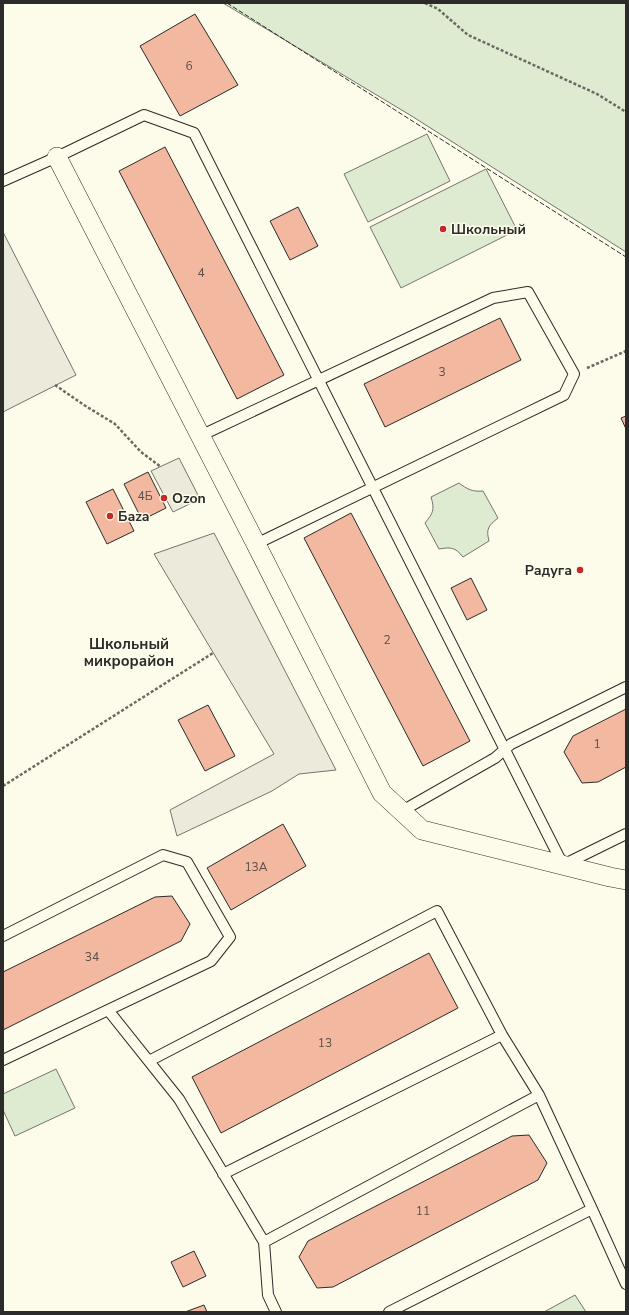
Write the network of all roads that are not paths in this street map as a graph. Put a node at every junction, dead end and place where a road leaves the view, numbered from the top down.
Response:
1 (57, 157) junction
2 (3, 181) edge
3 (319, 380) junction
4 (200, 436) junction
5 (372, 487) junction
6 (256, 544) junction
7 (626, 687) edge
8 (505, 750) junction
9 (402, 812) junction
10 (626, 834) edge
11 (563, 865) junction
12 (626, 880) edge
13 (3, 936) edge
14 (108, 1010) junction
15 (502, 1035) junction
16 (3, 1060) edge
17 (149, 1061) junction
18 (539, 1095) junction
19 (223, 1174) junction
20 (592, 1209) junction
21 (264, 1242) junction
22 (626, 1284) edge
23 (276, 1312) edge
24 (389, 1312) edge

1 - 2 lane
1 - 3 lane
1 - 4 street
3 - 4 lane
3 - 5 lane
3 - 5 lane
4 - 6 street
5 - 6 lane
5 - 8 lane
6 - 9 street
7 - 8 lane
8 - 9 lane
8 - 11 lane
9 - 11 street
10 - 11 lane
11 - 12 street
13 - 14 lane
14 - 16 lane
14 - 17 lane
15 - 17 lane
15 - 18 lane
15 - 19 lane
17 - 19 lane
18 - 20 lane
18 - 21 lane
19 - 21 lane
20 - 22 lane
20 - 24 lane
21 - 23 lane

